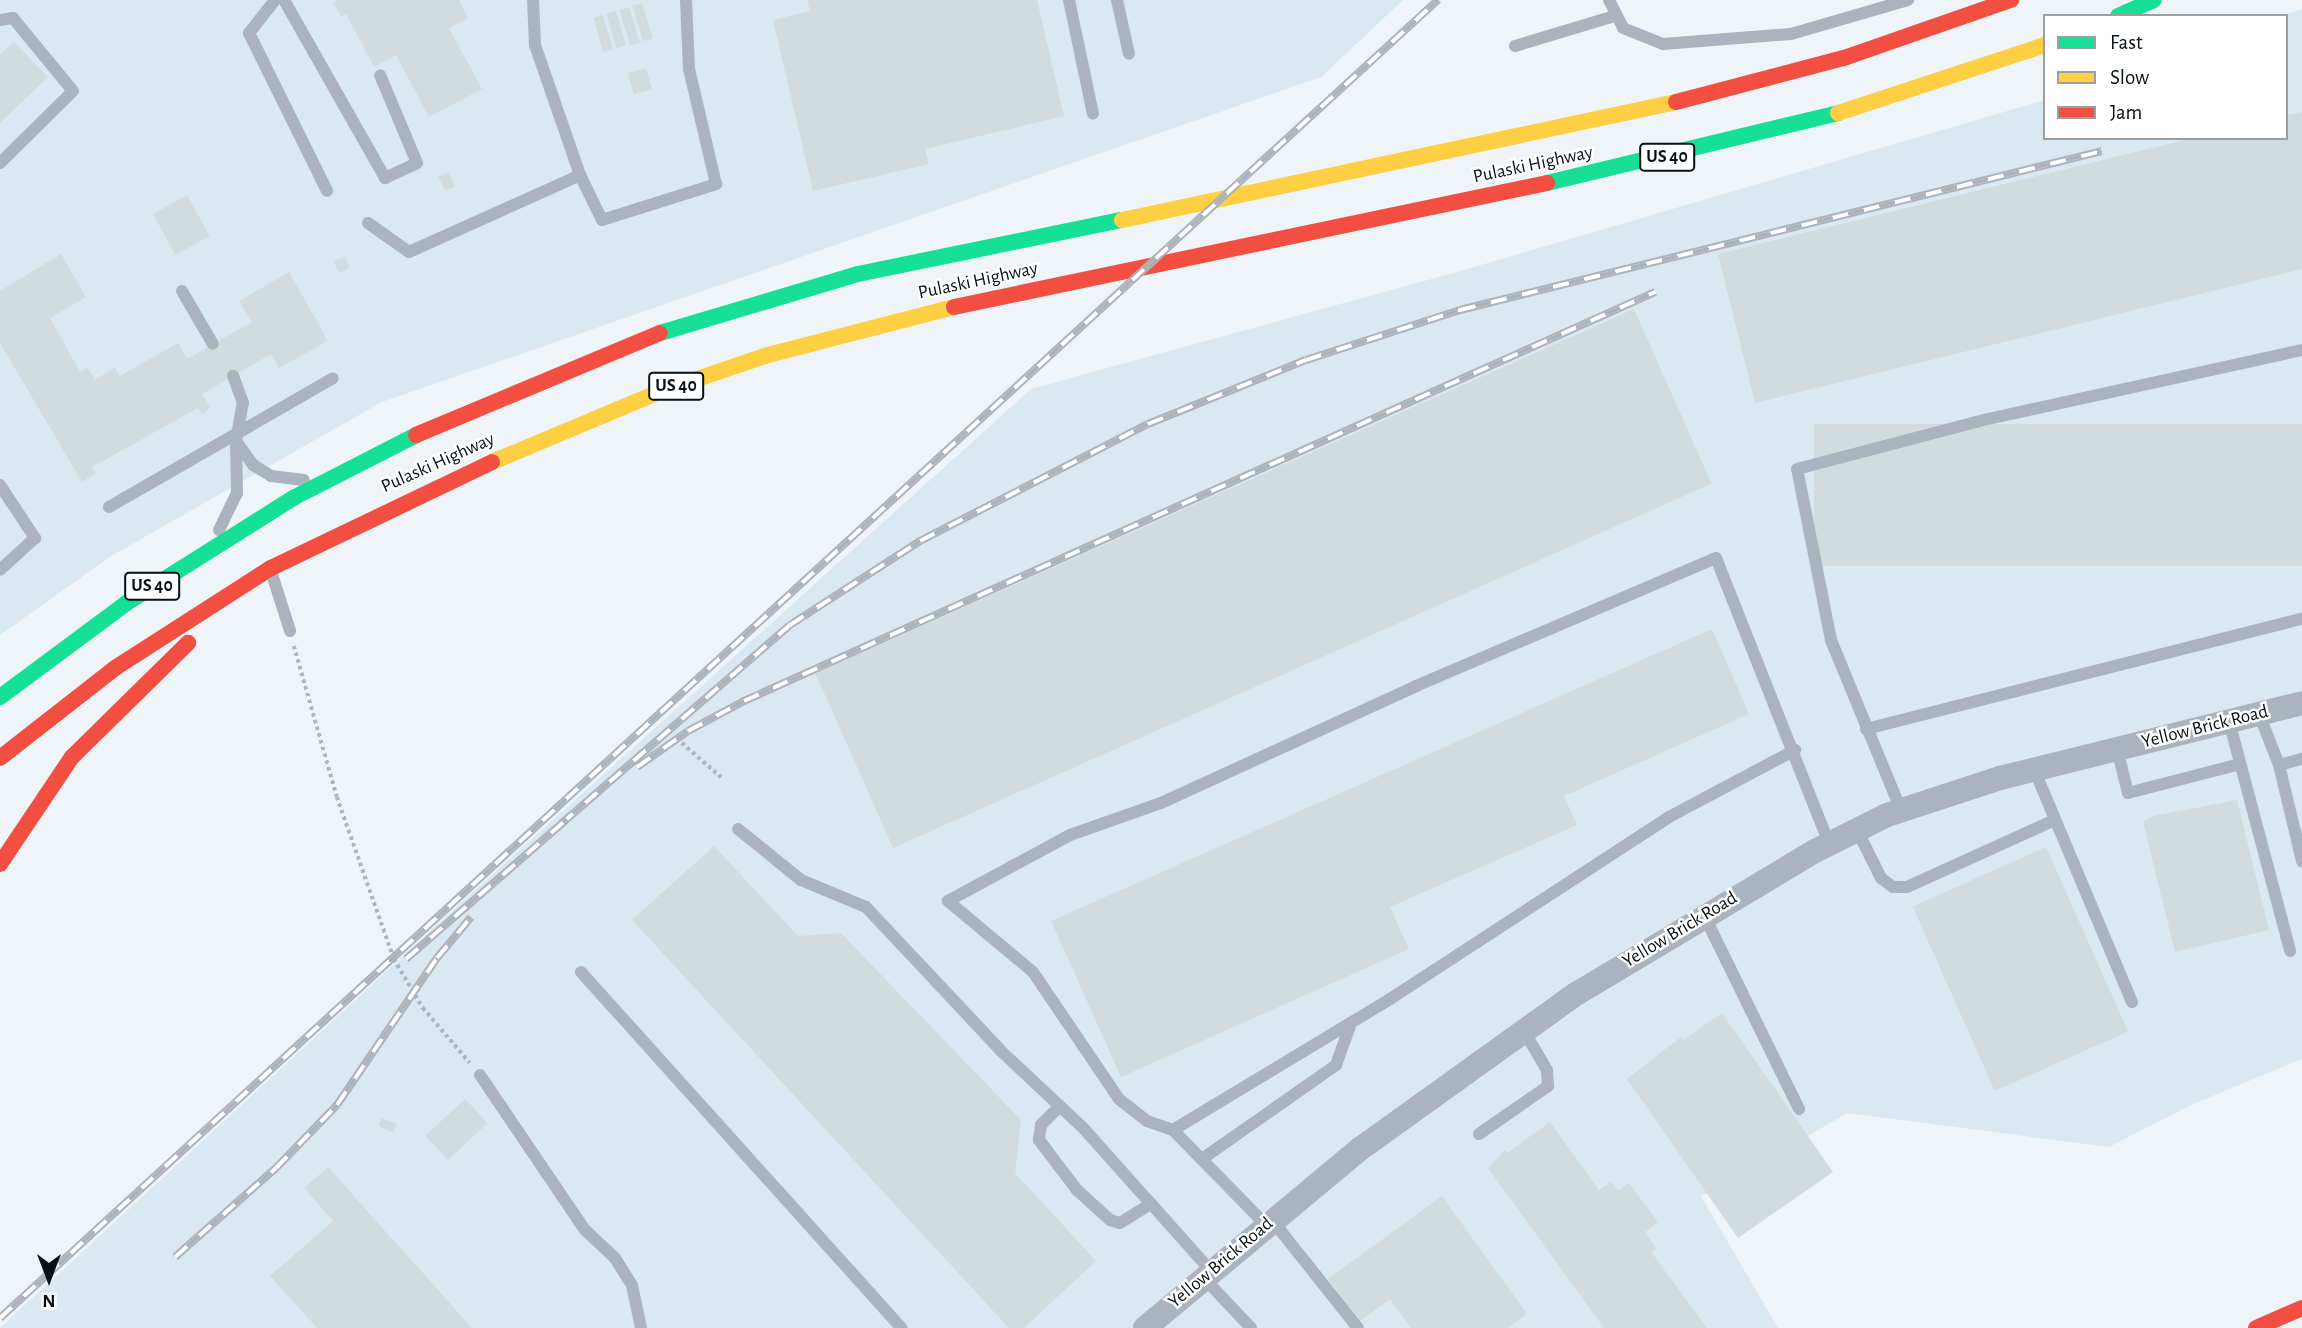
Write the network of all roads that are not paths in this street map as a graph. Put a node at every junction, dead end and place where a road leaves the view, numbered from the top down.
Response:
1 (275, 0) edge
2 (284, 0) edge
3 (533, 0) edge
4 (686, 0) edge
5 (1069, 0) edge
6 (1116, 0) edge
7 (1609, 0) edge
8 (1908, 0) edge
9 (2011, 0) edge
10 (2154, 0) edge
11 (2122, 14) edge
12 (1615, 16) junction
13 (0, 20) edge
14 (1515, 46) dead end
15 (2043, 47) edge
16 (1129, 54) dead end
17 (380, 75) dead end
18 (1093, 114) dead end
19 (0, 163) edge
20 (580, 175) junction
21 (327, 191) dead end
22 (368, 223) dead end
23 (182, 290) dead end
24 (213, 344) dead end
25 (2302, 350) edge
26 (233, 376) dead end
27 (333, 377) dead end
28 (237, 438) junction
29 (326, 480) junction
30 (0, 485) edge
31 (109, 507) dead end
32 (261, 516) junction
33 (208, 548) junction
34 (276, 554) junction
35 (0, 570) edge
36 (2302, 619) edge
37 (289, 631) road end
38 (0, 697) edge
39 (2302, 703) edge
40 (2259, 713) junction
41 (2229, 721) junction
42 (1866, 729) junction
43 (2117, 749) junction
44 (1794, 750) junction
45 (0, 758) edge
46 (2302, 759) edge
47 (2240, 764) junction
48 (2278, 765) junction
49 (2034, 769) junction
50 (1901, 810) junction
51 (2055, 820) junction
52 (738, 829) dead end
53 (1857, 830) junction
54 (1829, 844) junction
55 (2302, 861) edge
56 (0, 864) edge
57 (1704, 915) junction
58 (2290, 951) dead end
59 (582, 972) dead end
60 (2132, 1002) dead end
61 (1351, 1023) junction
62 (1524, 1031) junction
63 (481, 1075) road end
64 (1060, 1105) junction
65 (1798, 1109) dead end
66 (1173, 1130) junction
67 (1479, 1134) dead end
68 (1202, 1159) junction
69 (1151, 1204) junction
70 (1269, 1223) junction
71 (1206, 1273) junction
72 (2302, 1308) edge
73 (640, 1328) edge
74 (902, 1328) edge
75 (1145, 1328) edge
76 (1251, 1328) edge
77 (1357, 1328) edge
78 (2256, 1328) edge

1 - 21 lane
2 - 17 lane
3 - 20 lane
4 - 20 lane
5 - 18 lane
6 - 16 lane
7 - 12 lane
8 - 12 lane
9 - 29 main road, Pulaski Highway / US 40
10 - 11 main road
12 - 14 lane
13 - 19 lane
15 - 34 main road, Pulaski Highway / US 40
20 - 22 lane
23 - 24 lane
25 - 42 lane
26 - 28 lane
27 - 28 lane
28 - 29 lane
28 - 31 lane
28 - 33 lane
29 - 32 main road, Pulaski Highway / US 40
30 - 35 lane
32 - 33 main road, Pulaski Highway / US 40
32 - 34 main road
33 - 38 main road, Pulaski Highway / US 40
34 - 37 lane
34 - 45 main road, Pulaski Highway / US 40
34 - 56 main road
36 - 42 lane
39 - 40 street, Yellow Brick Road
40 - 41 street, Yellow Brick Road
40 - 48 lane
41 - 43 street, Yellow Brick Road
41 - 47 lane
42 - 50 lane
43 - 47 lane
43 - 49 street, Yellow Brick Road
44 - 54 lane
44 - 61 lane
44 - 66 lane
46 - 48 lane
47 - 58 lane
48 - 55 lane
49 - 50 street, Yellow Brick Road
49 - 51 lane
50 - 53 street, Yellow Brick Road
51 - 53 lane
51 - 60 lane
52 - 64 lane
53 - 54 street, Yellow Brick Road
54 - 57 street, Yellow Brick Road
57 - 62 street, Yellow Brick Road
57 - 65 lane
59 - 74 lane
61 - 66 lane
61 - 68 lane
62 - 67 lane
62 - 70 street, Yellow Brick Road
63 - 73 lane
64 - 69 lane
64 - 69 lane
66 - 68 lane
68 - 70 lane
69 - 71 lane
70 - 71 street, Yellow Brick Road
70 - 77 lane
71 - 75 street, Yellow Brick Road
71 - 76 lane
72 - 78 main road

